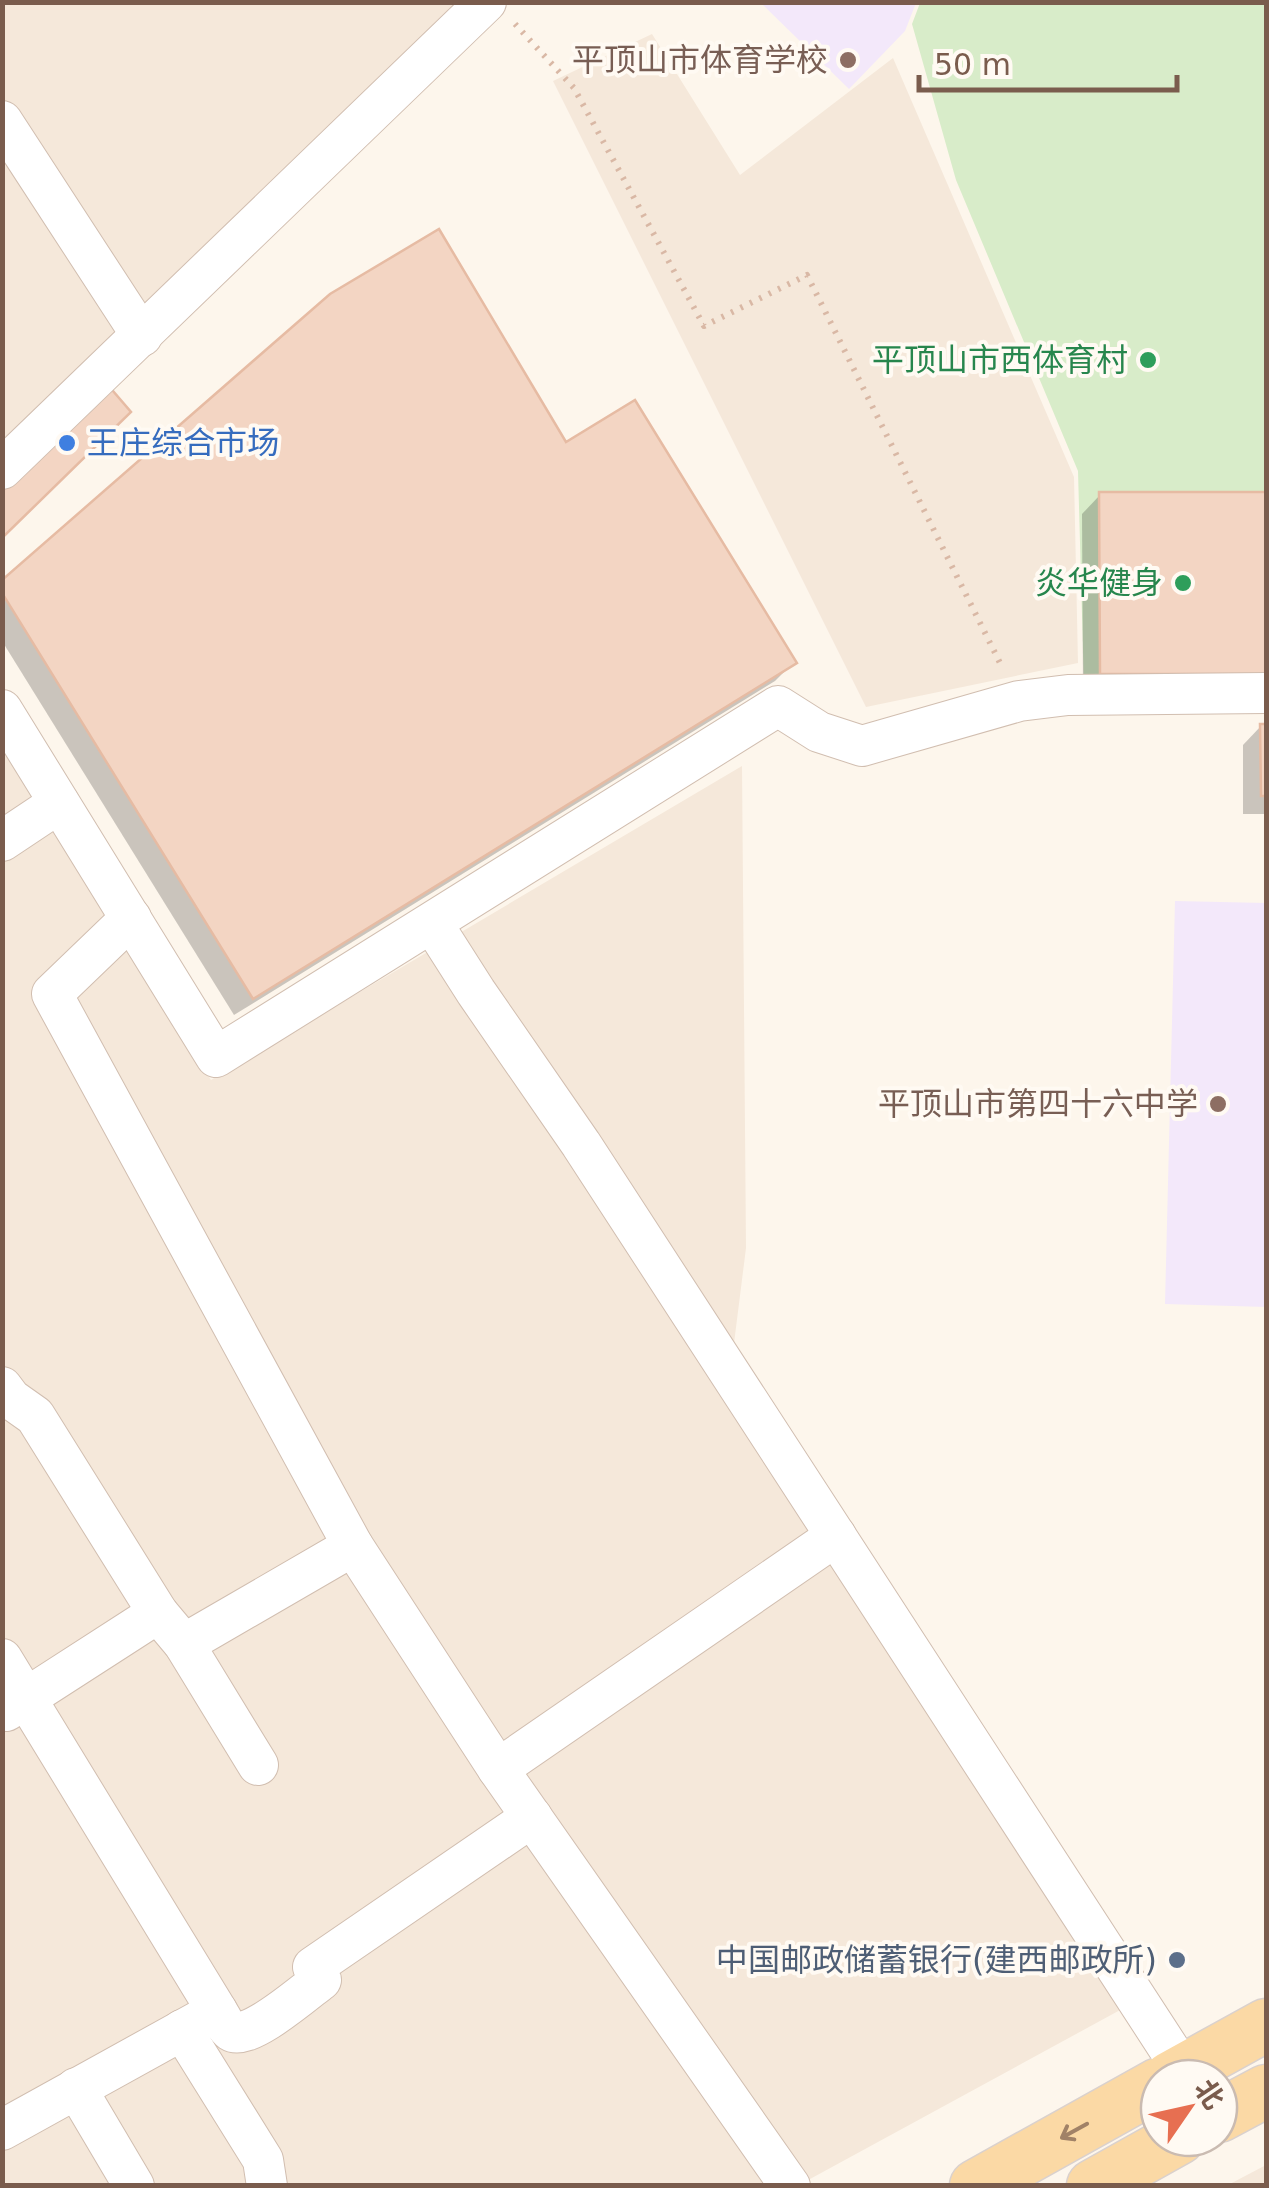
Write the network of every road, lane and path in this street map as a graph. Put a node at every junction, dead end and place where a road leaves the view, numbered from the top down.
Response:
1 (497, 10) edge
2 (2, 121) edge
3 (142, 336) junction
4 (2, 469) edge
5 (1266, 692) edge
6 (1019, 701) junction
7 (2, 710) edge
8 (60, 802) junction
9 (2, 841) edge
10 (132, 918) junction
11 (432, 922) junction
12 (2, 1387) edge
13 (836, 1536) junction
14 (353, 1546) junction
15 (158, 1613) junction
16 (184, 1644) junction
17 (2, 1660) edge
18 (14, 1706) edge
19 (258, 1765) dead end
20 (498, 1769) junction
21 (532, 1817) junction
22 (199, 2020) junction
23 (1266, 2025) edge
24 (1162, 2058) edge
25 (1209, 2058) edge
26 (76, 2088) junction
27 (1266, 2091) edge
28 (1139, 2098) edge
29 (1239, 2105) edge
30 (3, 2128) edge
31 (1144, 2158) edge
32 (134, 2186) edge
33 (268, 2186) edge
34 (790, 2186) edge
35 (976, 2186) edge
36 (1093, 2186) edge

1 - 3 street
1 - 6 path
2 - 3 street
3 - 4 street
5 - 6 street
6 - 11 street
7 - 8 street
8 - 9 street
8 - 10 street
10 - 11 street
10 - 14 street
11 - 13 street
12 - 15 street
13 - 20 street
13 - 24 street
14 - 16 street
14 - 20 street
15 - 16 street
15 - 18 street
16 - 19 street
17 - 18 street
18 - 22 street
20 - 21 street
21 - 22 street
21 - 34 street
22 - 26 street
22 - 33 street
23 - 25 main road
26 - 30 street
26 - 32 street
27 - 29 main road
28 -> 35 main road
31 - 36 main road

